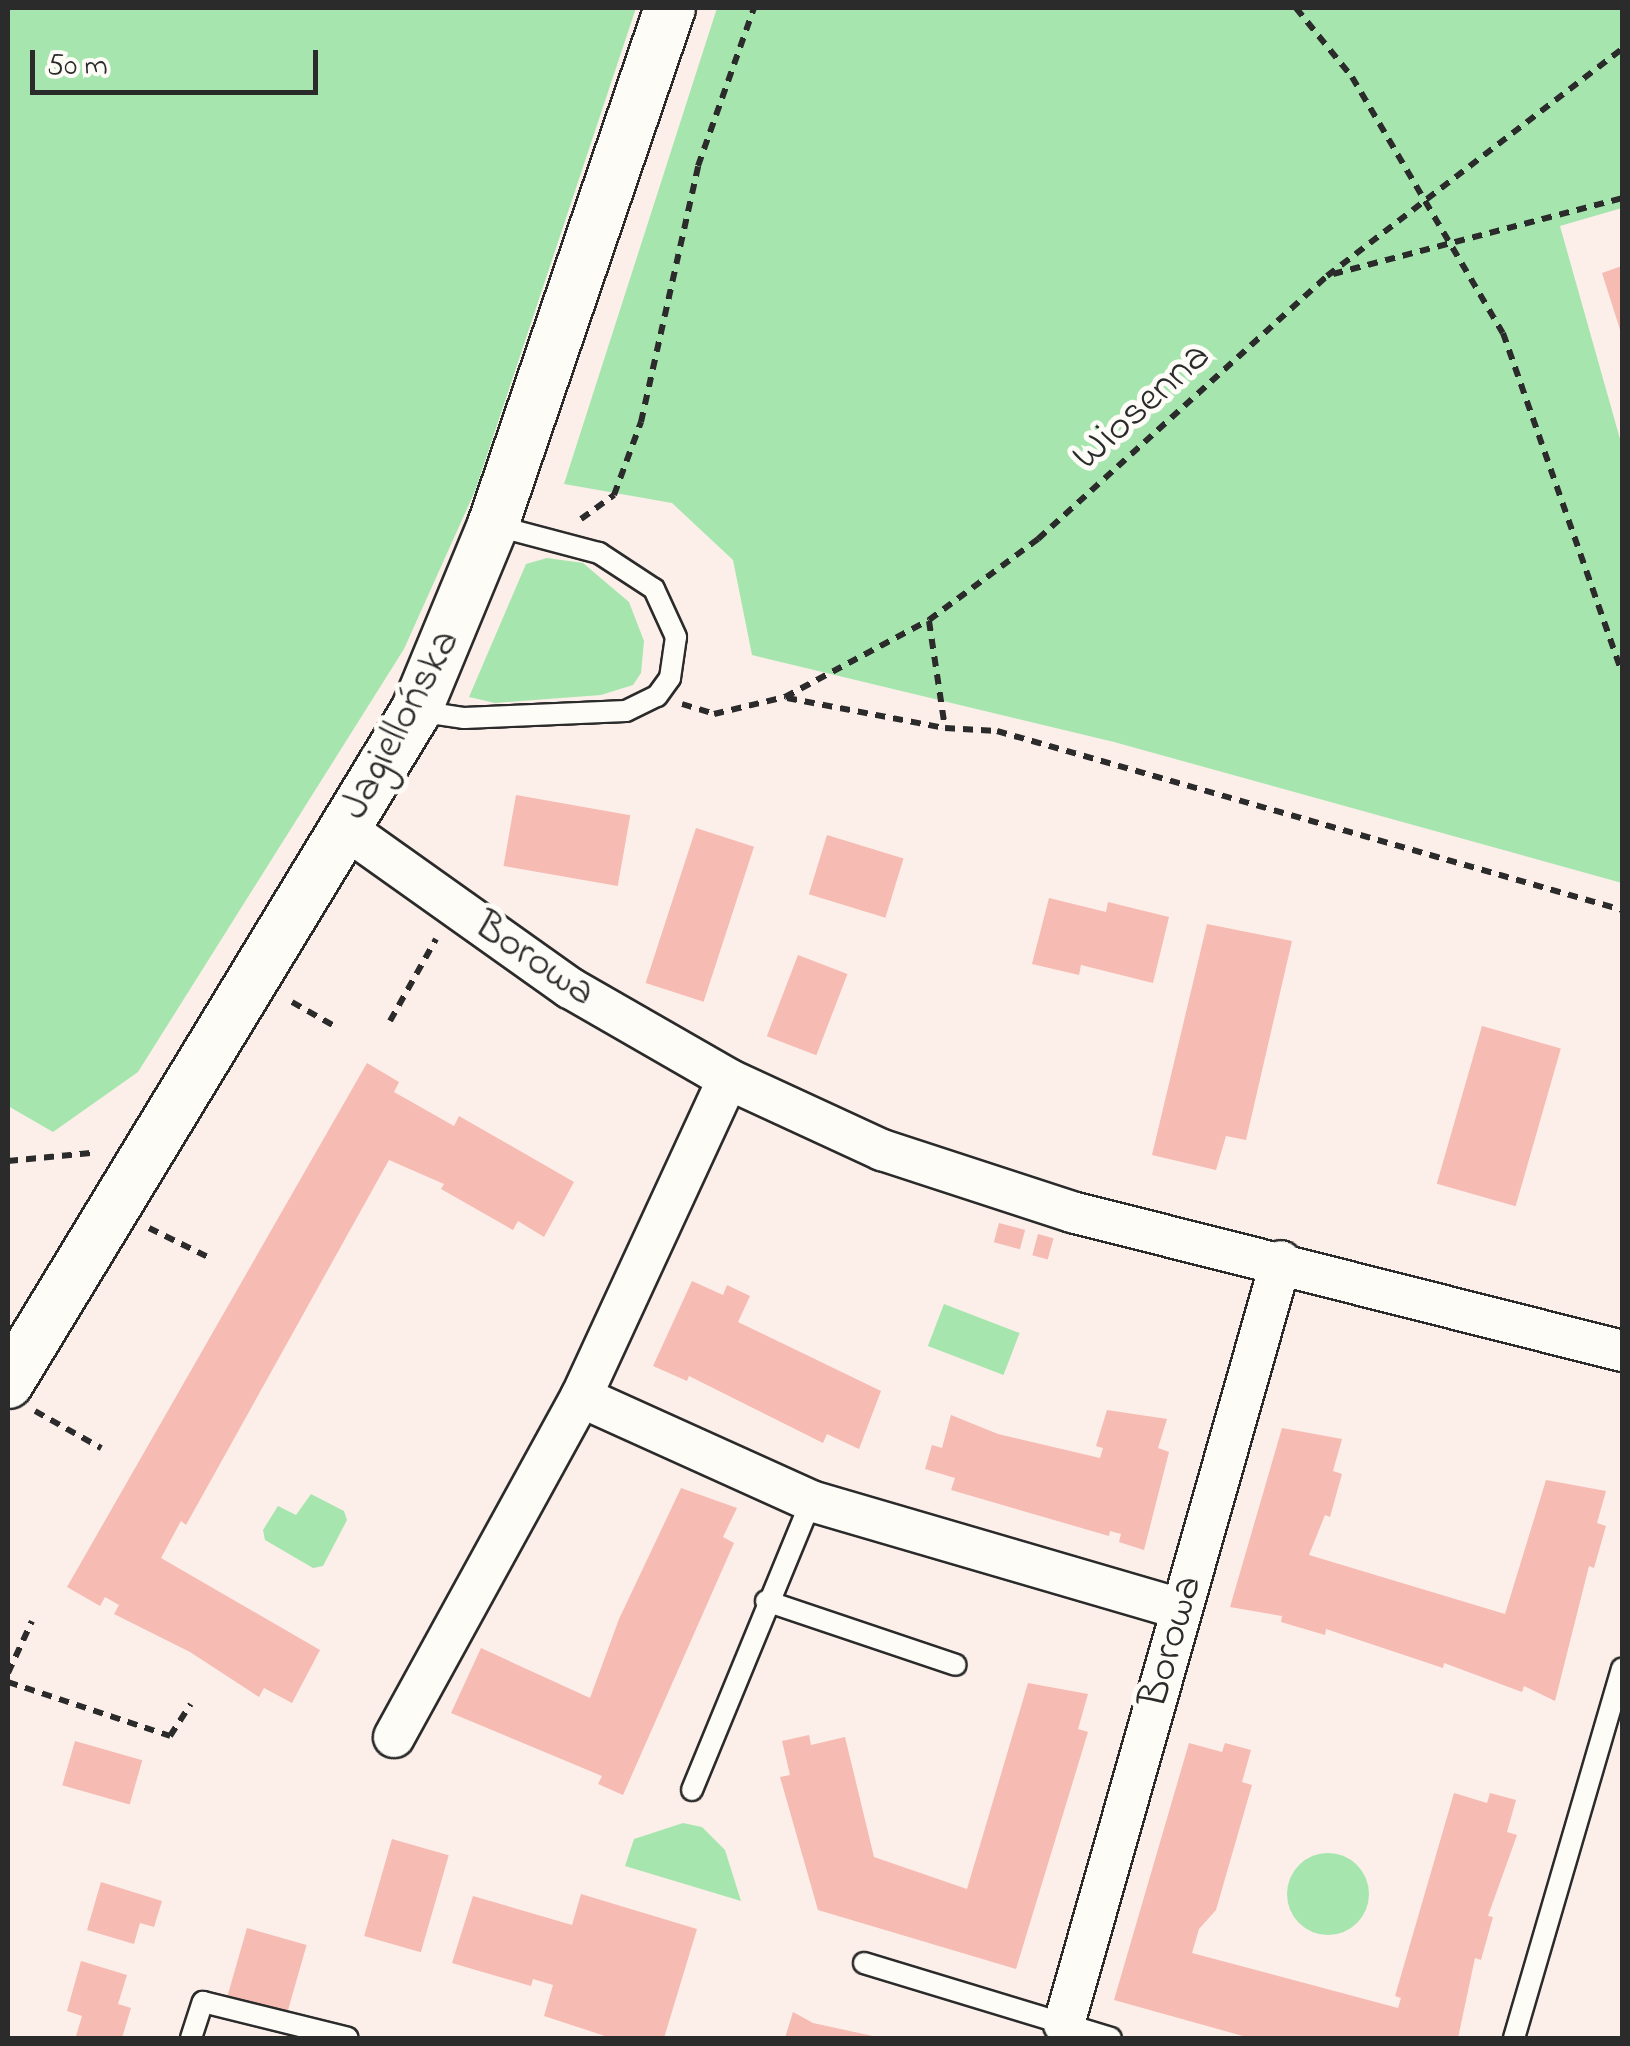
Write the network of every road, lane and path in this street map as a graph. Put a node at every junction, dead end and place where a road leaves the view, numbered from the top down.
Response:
1 (670, 8) edge
2 (754, 8) edge
3 (1296, 8) edge
4 (1622, 49) edge
5 (1622, 198) edge
6 (1427, 201) junction
7 (1452, 243) junction
8 (1328, 276) junction
9 (579, 521) dead end
10 (493, 526) junction
11 (929, 620) junction
12 (1622, 672) edge
13 (657, 696) junction
14 (785, 698) junction
15 (416, 711) junction
16 (946, 728) junction
17 (346, 829) junction
18 (1622, 910) edge
19 (442, 928) dead end
20 (292, 1002) dead end
21 (390, 1021) dead end
22 (336, 1027) dead end
23 (728, 1079) junction
24 (91, 1153) dead end
25 (8, 1162) edge
26 (148, 1228) dead end
27 (208, 1257) dead end
28 (1282, 1262) junction
29 (1622, 1351) edge
30 (18, 1396) edge
31 (581, 1397) junction
32 (101, 1448) dead end
33 (811, 1501) junction
34 (766, 1601) junction
35 (1181, 1609) junction
36 (32, 1621) dead end
37 (956, 1665) dead end
38 (1622, 1668) edge
39 (8, 1673) edge
40 (8, 1682) edge
41 (191, 1704) dead end
42 (394, 1737) dead end
43 (692, 1790) dead end
44 (864, 1962) dead end
45 (1064, 2024) junction
46 (191, 2038) edge
47 (348, 2038) edge
48 (1111, 2038) edge
49 (1514, 2038) edge

1 - 10 street, Jagiellońska
2 - 9 path
3 - 6 path
4 - 6 path, Wiosenna
5 - 7 path
6 - 7 path
6 - 8 path, Wiosenna
7 - 8 path
7 - 12 path
8 - 11 path, Wiosenna
10 - 13 lane
10 - 15 street, Jagiellońska
11 - 14 path, Wiosenna
11 - 16 path
13 - 14 path, Wiosenna
13 - 15 lane
14 - 16 path
15 - 17 street, Jagiellońska
16 - 18 path
17 - 23 street, Borowa
17 - 30 street, Jagiellońska
19 - 21 path
20 - 22 path
23 - 28 street, Borowa
23 - 31 street
24 - 25 path
26 - 27 path
28 - 29 street, Borowa
28 - 35 street, Borowa
30 - 32 path
31 - 33 street
31 - 42 street
33 - 34 lane
33 - 35 street
34 - 37 lane
34 - 43 lane
35 - 45 street, Borowa
36 - 39 path
38 - 49 lane
40 - 41 path
44 - 45 lane
45 - 48 lane
46 - 47 lane

